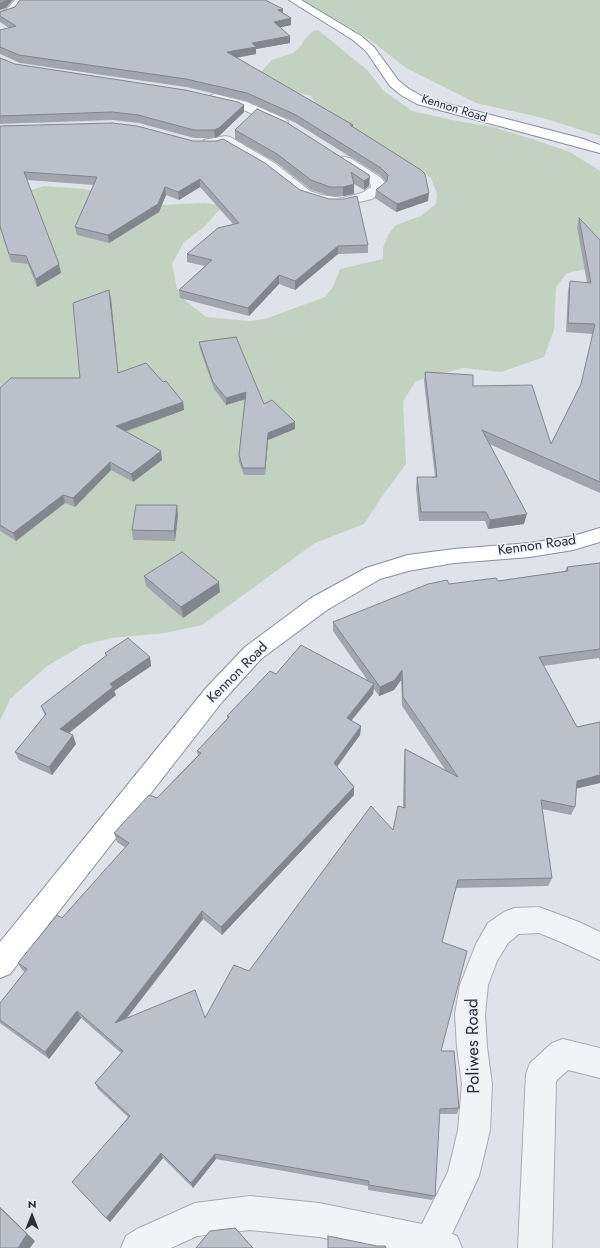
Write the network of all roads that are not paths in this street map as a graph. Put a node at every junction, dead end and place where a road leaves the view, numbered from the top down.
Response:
1 (20, 0) edge
2 (294, 0) edge
3 (0, 16) edge
4 (204, 96) edge
5 (256, 111) junction
6 (245, 121) edge
7 (291, 127) edge
8 (235, 130) edge
9 (225, 140) junction
10 (199, 143) edge
11 (600, 149) edge
12 (336, 156) edge
13 (600, 535) edge
14 (600, 946) edge
15 (0, 964) edge
16 (600, 1063) edge
17 (434, 1246) edge
18 (138, 1248) edge
19 (535, 1248) edge

1 - 3 street
2 - 11 highway, Kennon Road
4 - 5 street
5 - 6 street
5 - 7 street
8 - 9 street
9 - 10 street
9 - 12 street
13 - 15 highway, Kennon Road
14 - 17 street, Poliwes Road
16 - 19 street
17 - 18 street, Poliwes Road

